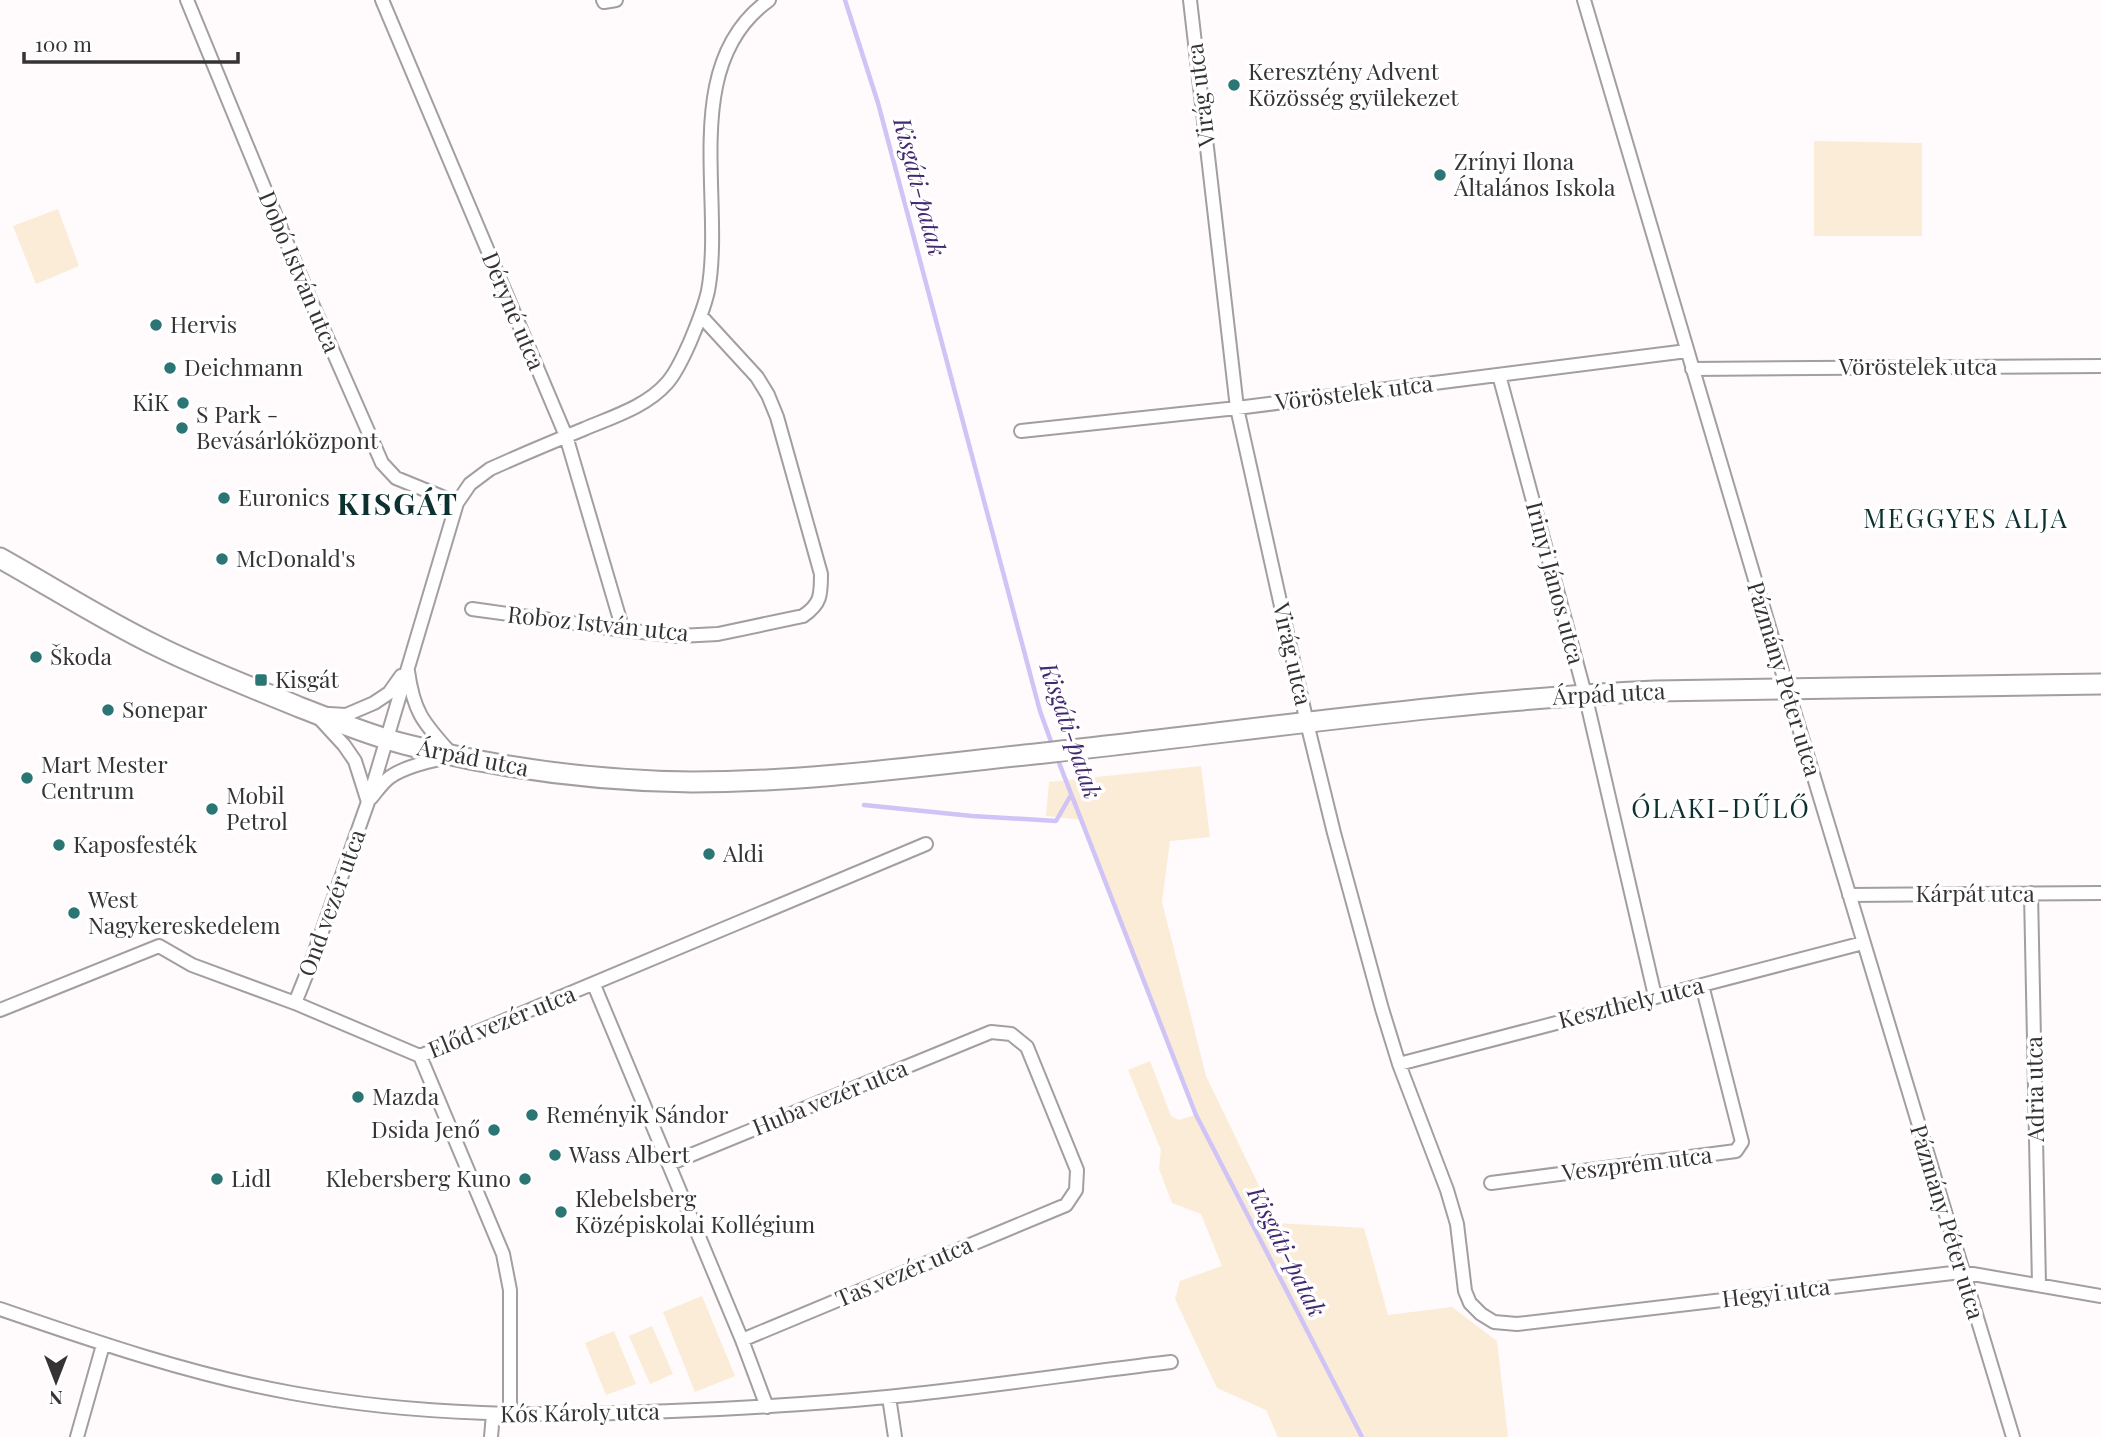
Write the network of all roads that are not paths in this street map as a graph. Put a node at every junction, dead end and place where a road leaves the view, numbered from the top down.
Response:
1 (187, 0) edge
2 (382, 0) edge
3 (1190, 0) edge
4 (1584, 0) edge
5 (766, 1) edge
6 (701, 316) junction
7 (1687, 351) junction
8 (2101, 366) edge
9 (1692, 369) junction
10 (1499, 375) junction
11 (1237, 408) junction
12 (1021, 431) dead end
13 (566, 436) junction
14 (457, 503) junction
15 (0, 558) edge
16 (472, 609) dead end
17 (623, 631) junction
18 (408, 667) junction
19 (2101, 684) edge
20 (1787, 688) junction
21 (1585, 694) junction
22 (315, 713) junction
23 (1307, 723) junction
24 (386, 738) junction
25 (453, 756) junction
26 (368, 802) junction
27 (926, 845) dead end
28 (2031, 893) junction
29 (2101, 893) edge
30 (1849, 895) junction
31 (1863, 943) junction
32 (594, 985) junction
33 (1702, 985) junction
34 (1655, 996) junction
35 (295, 1003) junction
36 (0, 1010) edge
37 (420, 1056) junction
38 (1399, 1064) junction
39 (670, 1164) junction
40 (1491, 1183) dead end
41 (1066, 1205) joint
42 (1961, 1272) junction
43 (2039, 1285) junction
44 (1465, 1292) joint
45 (2101, 1296) edge
46 (0, 1309) edge
47 (741, 1340) junction
48 (103, 1345) junction
49 (1171, 1362) dead end
50 (889, 1397) junction
51 (767, 1407) junction
52 (493, 1414) junction
53 (510, 1415) junction
54 (77, 1437) edge
55 (491, 1437) edge
56 (895, 1437) edge
57 (2012, 1437) edge

1 - 14 street, Dobó István utca
2 - 13 street, Déryné utca
3 - 11 street, Virág utca
4 - 7 street, Pázmány Péter utca
5 - 6 street
6 - 13 street
6 - 17 street, Roboz István utca
7 - 9 street, Pázmány Péter utca
7 - 10 street, Vöröstelek utca
8 - 9 street, Vöröstelek utca
9 - 20 street, Pázmány Péter utca
10 - 11 street, Vöröstelek utca
10 - 21 street, Irinyi János utca
11 - 12 street, Vöröstelek utca
11 - 23 street, Virág utca
13 - 14 street
13 - 17 street, Déryné utca
14 - 18 street, Ond vezér utca
15 - 22 main road, Árpád utca
16 - 17 street, Roboz István utca
18 - 22 street
18 - 24 street, Ond vezér utca
18 - 25 street
19 - 20 main road, Árpád utca
20 - 21 main road, Árpád utca
20 - 30 street, Pázmány Péter utca
21 - 23 main road, Árpád utca
21 - 34 street, Irinyi János utca
22 - 24 main road, Árpád utca
22 - 26 street, Ond vezér utca
23 - 25 main road, Árpád utca
23 - 38 street, Virág utca
24 - 25 main road, Árpád utca
24 - 26 street, Ond vezér utca
25 - 26 street, Ond vezér utca
26 - 35 street, Ond vezér utca
27 - 32 street, Előd vezér utca
28 - 29 street, Kárpát utca
28 - 30 street, Kárpát utca
28 - 43 street, Adria utca
30 - 31 street, Pázmány Péter utca
31 - 33 street, Keszthely utca
31 - 42 street, Pázmány Péter utca
32 - 37 street, Előd vezér utca
32 - 39 street
33 - 34 street, Keszthely utca
33 - 40 street, Veszprém utca
34 - 38 street, Keszthely utca
35 - 36 street, Előd vezér utca
35 - 37 street, Előd vezér utca
37 - 53 street
38 - 44 street, Virág utca
39 - 41 street, Huba vezér utca
39 - 47 street
41 - 47 street, Tas vezér utca
42 - 43 street, Hegyi utca
42 - 44 street, Hegyi utca
42 - 57 street, Pázmány Péter utca
43 - 45 street, Hegyi utca
46 - 48 street, Kós Károly utca
47 - 51 street
48 - 52 street, Kós Károly utca
48 - 54 street
49 - 50 street, Kós Károly utca
50 - 51 street, Kós Károly utca
50 - 56 street
51 - 53 street, Kós Károly utca
52 - 53 street, Kós Károly utca
52 - 55 street

